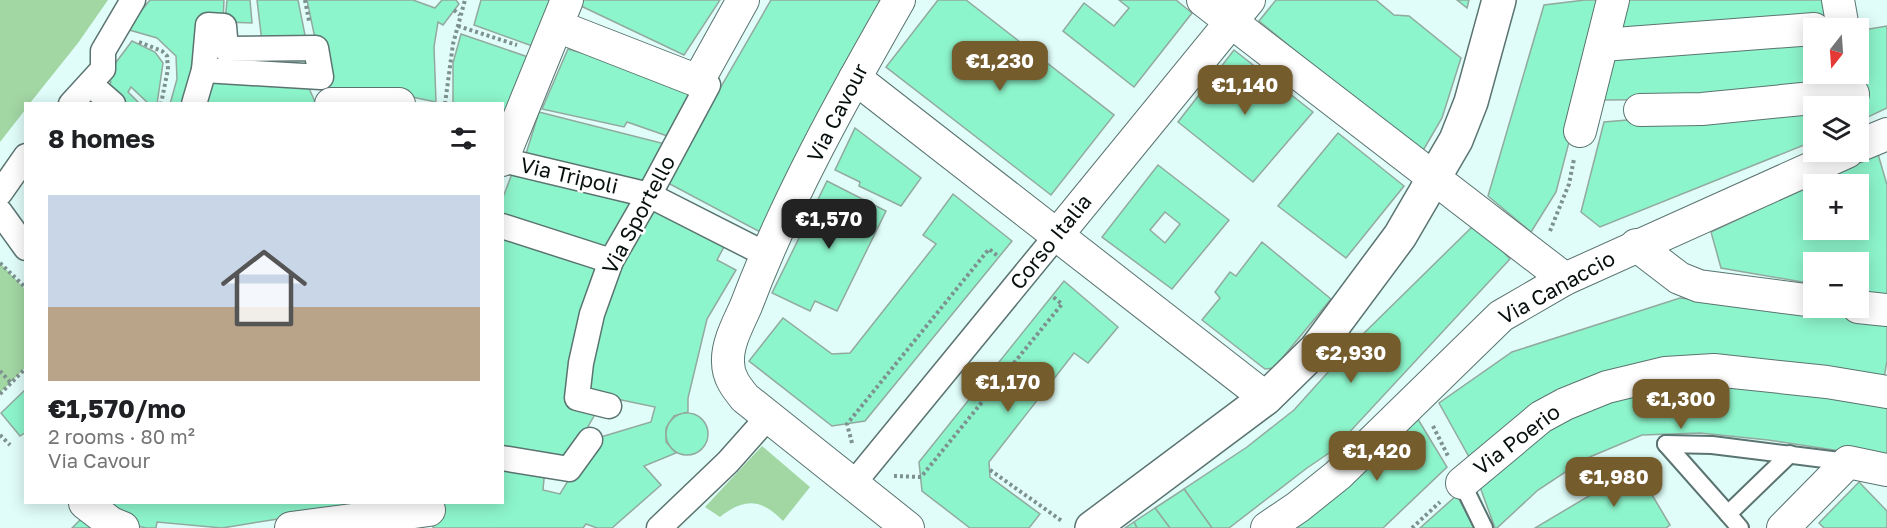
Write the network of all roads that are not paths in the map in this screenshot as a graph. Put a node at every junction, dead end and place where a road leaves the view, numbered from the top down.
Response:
1 (133, 0) edge
2 (743, 0) edge
3 (757, 0) edge
4 (900, 0) edge
5 (1203, 0) edge
6 (1499, 0) edge
7 (1613, 0) edge
8 (1240, 11) edge
9 (1803, 26) edge
10 (557, 27) edge
11 (1602, 45) junction
12 (204, 70) junction
13 (317, 76) junction
14 (855, 78) junction
15 (703, 83) junction
16 (90, 84) junction
17 (1853, 91) edge
18 (73, 102) edge
19 (111, 102) edge
20 (195, 102) edge
21 (321, 102) edge
22 (1640, 110) dead end
23 (1580, 131) dead end
24 (504, 155) edge
25 (24, 159) edge
26 (504, 160) edge
27 (1821, 162) edge
28 (1435, 179) junction
29 (0, 193) edge
30 (649, 195) junction
31 (0, 212) edge
32 (504, 227) edge
33 (1057, 235) junction
34 (1636, 246) junction
35 (24, 247) edge
36 (765, 254) junction
37 (1538, 259) junction
38 (611, 261) junction
39 (1565, 279) junction
40 (1803, 300) edge
41 (1869, 308) edge
42 (1887, 310) edge
43 (1501, 316) junction
44 (1887, 392) edge
45 (1266, 398) junction
46 (609, 406) dead end
47 (768, 417) junction
48 (590, 440) dead end
49 (1790, 454) junction
50 (504, 458) edge
51 (1848, 462) junction
52 (1887, 470) edge
53 (1462, 483) joint
54 (853, 484) junction
55 (87, 504) edge
56 (429, 514) edge
57 (1728, 514) junction
58 (1077, 525) edge
59 (123, 528) edge
60 (291, 528) edge
61 (659, 528) edge
62 (908, 528) edge
63 (1267, 528) edge
64 (1484, 528) edge
65 (1740, 528) edge
66 (1783, 528) edge

1 - 16 street
2 - 15 street
3 - 15 street, Via Sportello
4 - 14 street, Via Cavour
5 - 8 street
6 - 28 street
7 - 11 street
8 - 28 street
8 - 33 street, Corso Italia
9 - 11 street
10 - 15 street
10 - 24 street
11 - 23 street
12 - 13 street
12 - 13 street
12 - 20 street
13 - 21 lane
14 - 33 street
14 - 36 street, Via Cavour
15 - 30 street, Via Sportello
16 - 18 street
16 - 19 street
17 - 22 street
25 - 29 street
26 - 30 street, Via Tripoli
27 - 34 street, Via Canaccio
28 - 37 street
28 - 45 street
30 - 36 street, Via Tripoli
30 - 38 street, Via Sportello
31 - 35 street
32 - 38 street
33 - 45 street
33 - 54 street, Corso Italia
34 - 39 street, Via Canaccio
34 - 40 street
36 - 47 street, Via Cavour
37 - 39 street
37 - 43 street
38 - 46 street, Via Sportello
39 - 43 street, Via Canaccio
41 - 42 street
43 - 63 street, Via Canaccio
44 - 53 street, Via Poerio
45 - 58 street
47 - 54 street, Via Cavour
47 - 61 street
48 - 50 street
49 - 51 lane
49 - 57 lane
49 - 57 lane
51 - 52 street
51 - 66 street
53 - 64 lane
54 - 62 street, Via Cavour
55 - 59 street
56 - 60 street
57 - 65 lane

